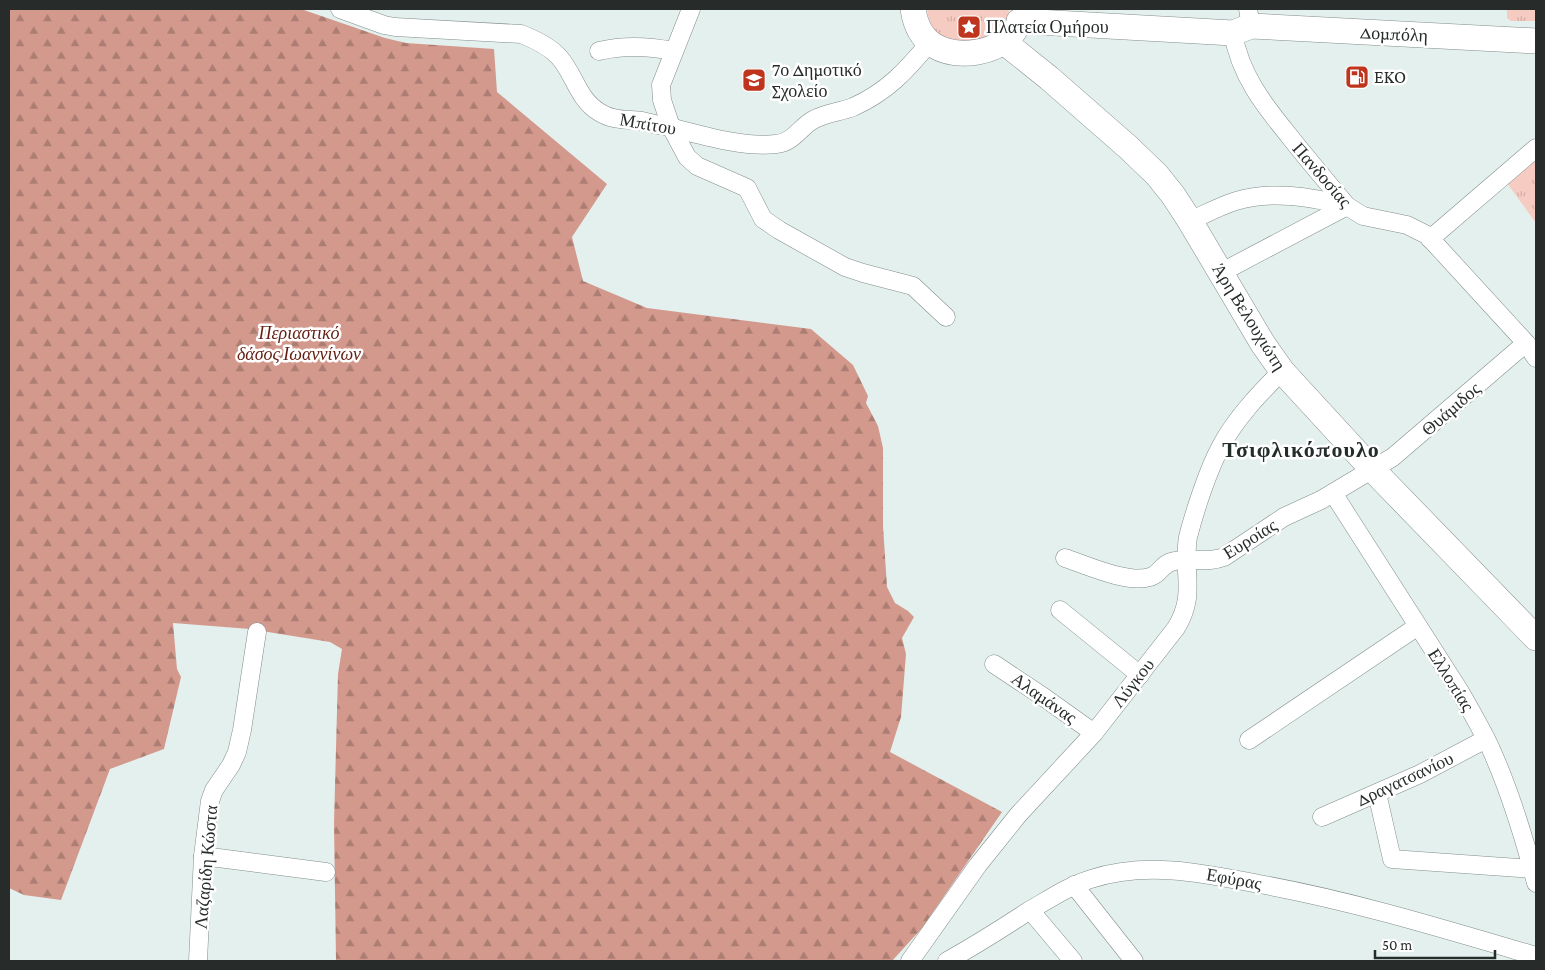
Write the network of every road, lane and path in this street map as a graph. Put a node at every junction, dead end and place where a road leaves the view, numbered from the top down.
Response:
1 (340, 9) edge
2 (691, 9) edge
3 (913, 9) edge
4 (1102, 9) edge
5 (1020, 15) edge
6 (1244, 23) edge
7 (1536, 41) edge
8 (930, 42) junction
9 (1004, 42) junction
10 (599, 51) dead end
11 (673, 51) junction
12 (671, 128) junction
13 (1536, 148) edge
14 (1347, 206) junction
15 (1190, 221) junction
16 (1430, 239) junction
17 (1222, 272) junction
18 (946, 317) dead end
19 (1526, 343) junction
20 (1536, 358) edge
21 (1282, 371) junction
22 (1372, 469) junction
23 (1333, 493) junction
24 (1065, 558) dead end
25 (1187, 560) junction
26 (1060, 610) dead end
27 (1418, 626) junction
28 (257, 632) dead end
29 (1536, 638) edge
30 (994, 664) dead end
31 (1140, 675) junction
32 (1094, 733) junction
33 (1249, 740) dead end
34 (1486, 740) junction
35 (1377, 793) junction
36 (1322, 817) dead end
37 (203, 856) junction
38 (326, 872) dead end
39 (1534, 876) edge
40 (1074, 885) junction
41 (1030, 910) junction
42 (1536, 956) edge
43 (198, 961) edge
44 (910, 961) edge
45 (947, 961) edge
46 (1073, 961) edge
47 (1134, 961) edge

1 - 12 street, Μπίτου
2 - 11 street
3 - 8 street
4 - 6 street, Δομπόλη
5 - 6 street, Δομπόλη
5 - 9 street
6 - 7 street, Δομπόλη
6 - 14 street, Πανδοσίας
8 - 9 street
8 - 12 street, Μπίτου
9 - 15 street, Άρη Βελουχιώτη
10 - 11 street
11 - 12 street
12 - 18 street
13 - 16 street
14 - 15 street
14 - 16 street, Πανδοσίας
14 - 17 street
15 - 17 street, Άρη Βελουχιώτη
16 - 19 street, Πανδοσίας
17 - 21 street, Άρη Βελουχιώτη
19 - 20 street, Πανδοσίας
19 - 22 street, Θυάμιδος
21 - 22 street, Άρη Βελουχιώτη
21 - 25 street, Λύγκου
22 - 23 street, Ευροίας
22 - 29 street, Άρη Βελουχιώτη
23 - 25 street, Ευροίας
23 - 27 street, Ελλοπίας
24 - 25 street, Ευροίας
25 - 31 street, Λύγκου
26 - 31 street
27 - 33 street
27 - 34 street, Ελλοπίας
28 - 37 street, Λαζαρίδη Κώστα
30 - 32 street, Αλαμάνας
31 - 32 street, Λύγκου
32 - 44 street, Λύγκου
34 - 35 street, Δραγατσανίου
34 - 39 street, Ελλοπίας
35 - 36 street, Δραγατσανίου
35 - 39 street
37 - 38 street
37 - 43 street, Λαζαρίδη Κώστα
40 - 41 street, Εφύρας
40 - 42 street, Εφύρας
40 - 47 street
41 - 45 street, Εφύρας
41 - 46 street

